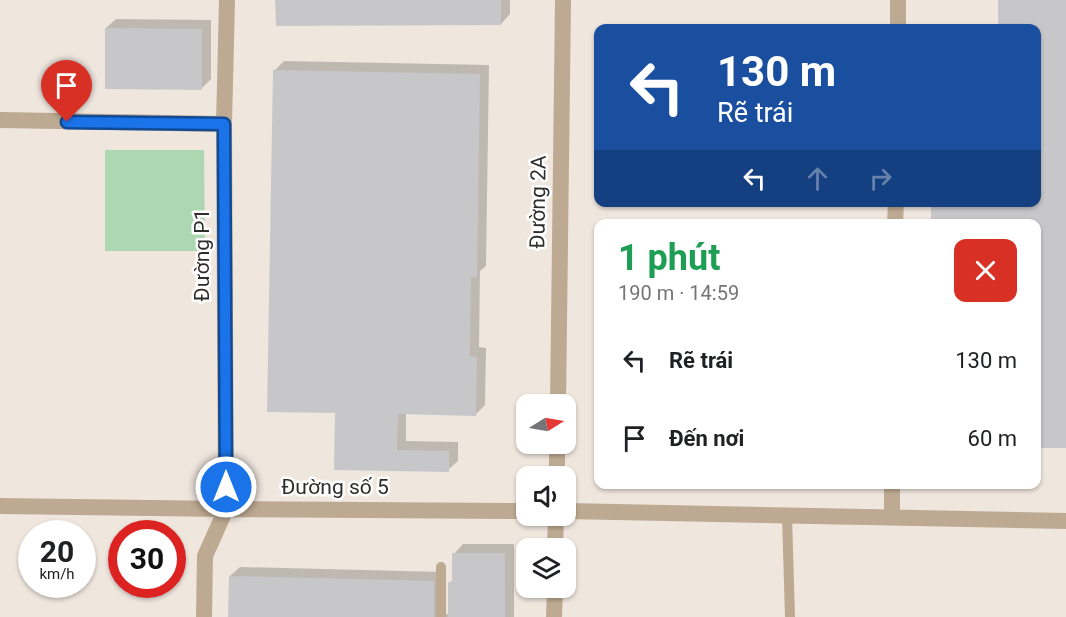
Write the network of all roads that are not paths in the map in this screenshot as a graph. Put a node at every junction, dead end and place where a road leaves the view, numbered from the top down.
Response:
1 (227, 0) edge
2 (563, 0) edge
3 (898, 0) edge
4 (898, 24) edge
5 (0, 120) edge
6 (224, 124) junction
7 (558, 394) edge
8 (892, 489) edge
9 (0, 506) edge
10 (226, 509) junction
11 (516, 511) edge
12 (576, 511) edge
13 (787, 516) junction
14 (892, 518) junction
15 (1066, 521) edge
16 (441, 567) dead end
17 (555, 598) edge
18 (204, 617) edge
19 (441, 617) edge
20 (554, 617) edge
21 (789, 617) edge

1 - 6 street, Đường P1
2 - 7 street, Đường 2A
3 - 4 street
5 - 6 street
6 - 10 street, Đường P1
8 - 14 street
9 - 10 street, Đường số 5
10 - 11 street, Đường số 5
10 - 18 street
12 - 13 street
13 - 14 street
13 - 21 lane
14 - 15 street
16 - 19 lane
17 - 20 street

